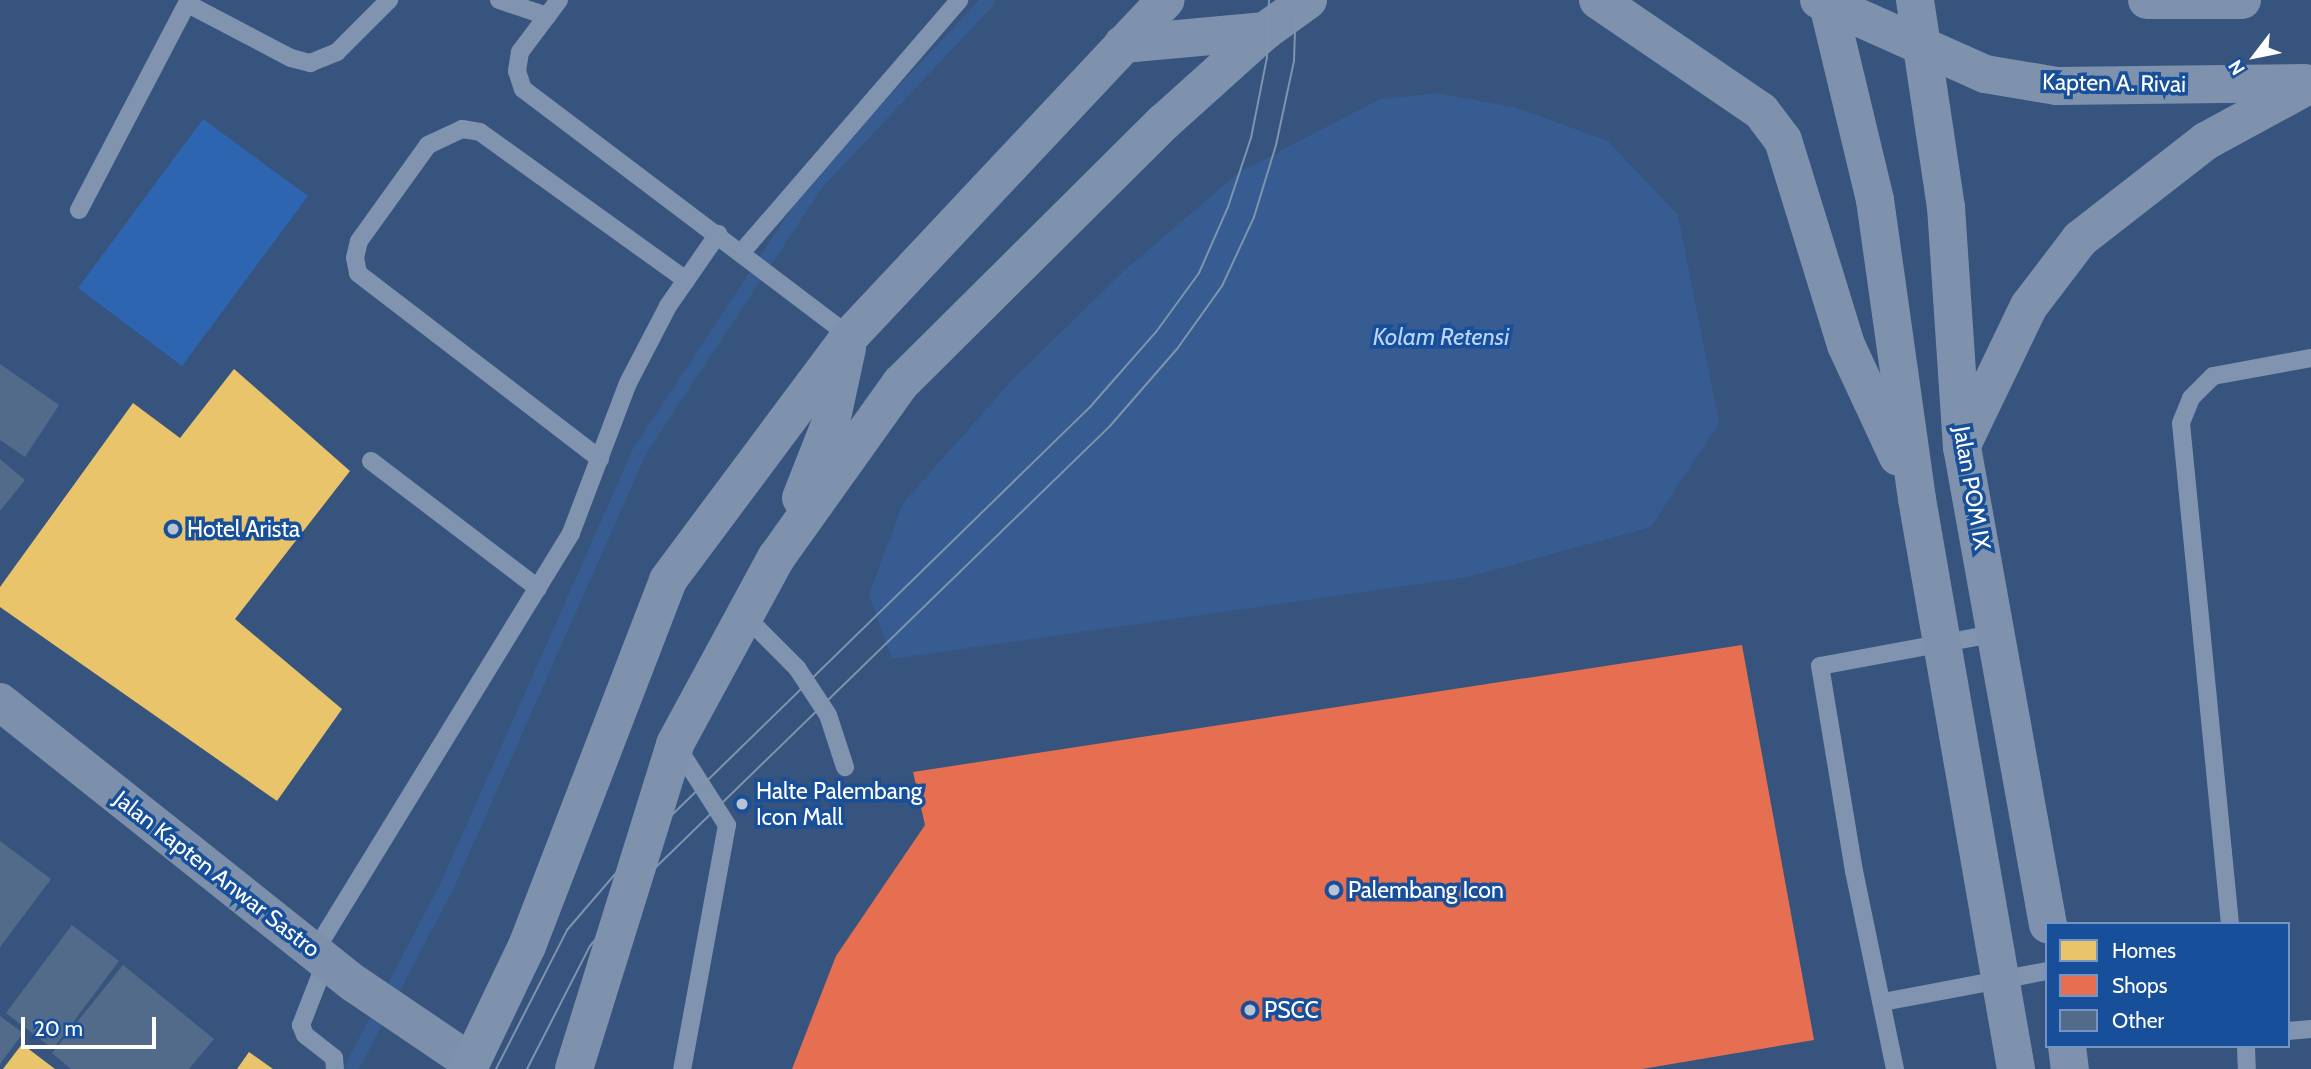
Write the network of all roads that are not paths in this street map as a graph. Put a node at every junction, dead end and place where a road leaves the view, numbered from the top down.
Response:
1 (389, 0) edge
2 (499, 0) edge
3 (559, 0) edge
4 (959, 0) edge
5 (1165, 0) edge
6 (1308, 0) edge
7 (1598, 0) edge
8 (1915, 0) edge
9 (2147, 0) edge
10 (2242, 0) edge
11 (1824, 1) edge
12 (188, 2) edge
13 (547, 16) junction
14 (1265, 32) junction
15 (1124, 44) junction
16 (1923, 49) junction
17 (2311, 83) edge
18 (79, 210) dead end
19 (718, 234) junction
20 (748, 258) junction
21 (686, 280) junction
22 (850, 336) junction
23 (2311, 358) edge
24 (1962, 447) junction
25 (600, 459) junction
26 (371, 461) dead end
27 (1917, 499) junction
28 (776, 558) junction
29 (538, 588) junction
30 (745, 616) junction
31 (1998, 633) junction
32 (1943, 644) junction
33 (0, 702) edge
34 (675, 744) junction
35 (845, 767) dead end
36 (2048, 922) edge
37 (2230, 922) edge
38 (321, 956) junction
39 (2045, 971) edge
40 (2000, 978) junction
41 (1883, 1002) junction
42 (2311, 1028) edge
43 (2290, 1031) edge
44 (2067, 1048) edge
45 (2246, 1048) edge
46 (469, 1065) edge
47 (335, 1069) edge
48 (575, 1069) edge
49 (682, 1069) edge
50 (1895, 1069) edge
51 (2016, 1069) edge
52 (2070, 1069) edge
53 (2247, 1069) edge

1 - 12 lane
2 - 13 lane
3 - 13 lane
4 - 20 lane
5 - 15 main road
6 - 14 main road
7 - 27 main road
8 - 16 main road, Jalan POM IX
9 - 10 main road
11 - 16 main road, Kapten A. Rivai
11 - 27 main road
12 - 18 lane
13 - 19 lane
14 - 15 main road
14 - 28 main road
15 - 22 main road
16 - 17 main road, Kapten A. Rivai
16 - 24 main road, Jalan POM IX
17 - 24 main road
19 - 20 lane
19 - 21 lane
20 - 22 lane
21 - 25 lane
21 - 25 lane
22 - 28 main road
22 - 46 main road
23 - 37 lane
24 - 31 main road, Jalan POM IX
25 - 29 lane
26 - 29 lane
27 - 32 main road
28 - 30 main road
29 - 38 lane
30 - 34 main road
30 - 35 lane
31 - 32 lane
31 - 36 main road, Jalan POM IX
32 - 40 main road
32 - 41 lane
33 - 38 street, Jalan Kapten Anwar Sastro
34 - 48 main road
34 - 49 lane
38 - 46 street, Jalan Kapten Anwar Sastro
38 - 47 lane
39 - 40 lane
40 - 41 lane
40 - 51 main road
41 - 50 lane
42 - 43 lane
44 - 52 main road
45 - 53 lane

